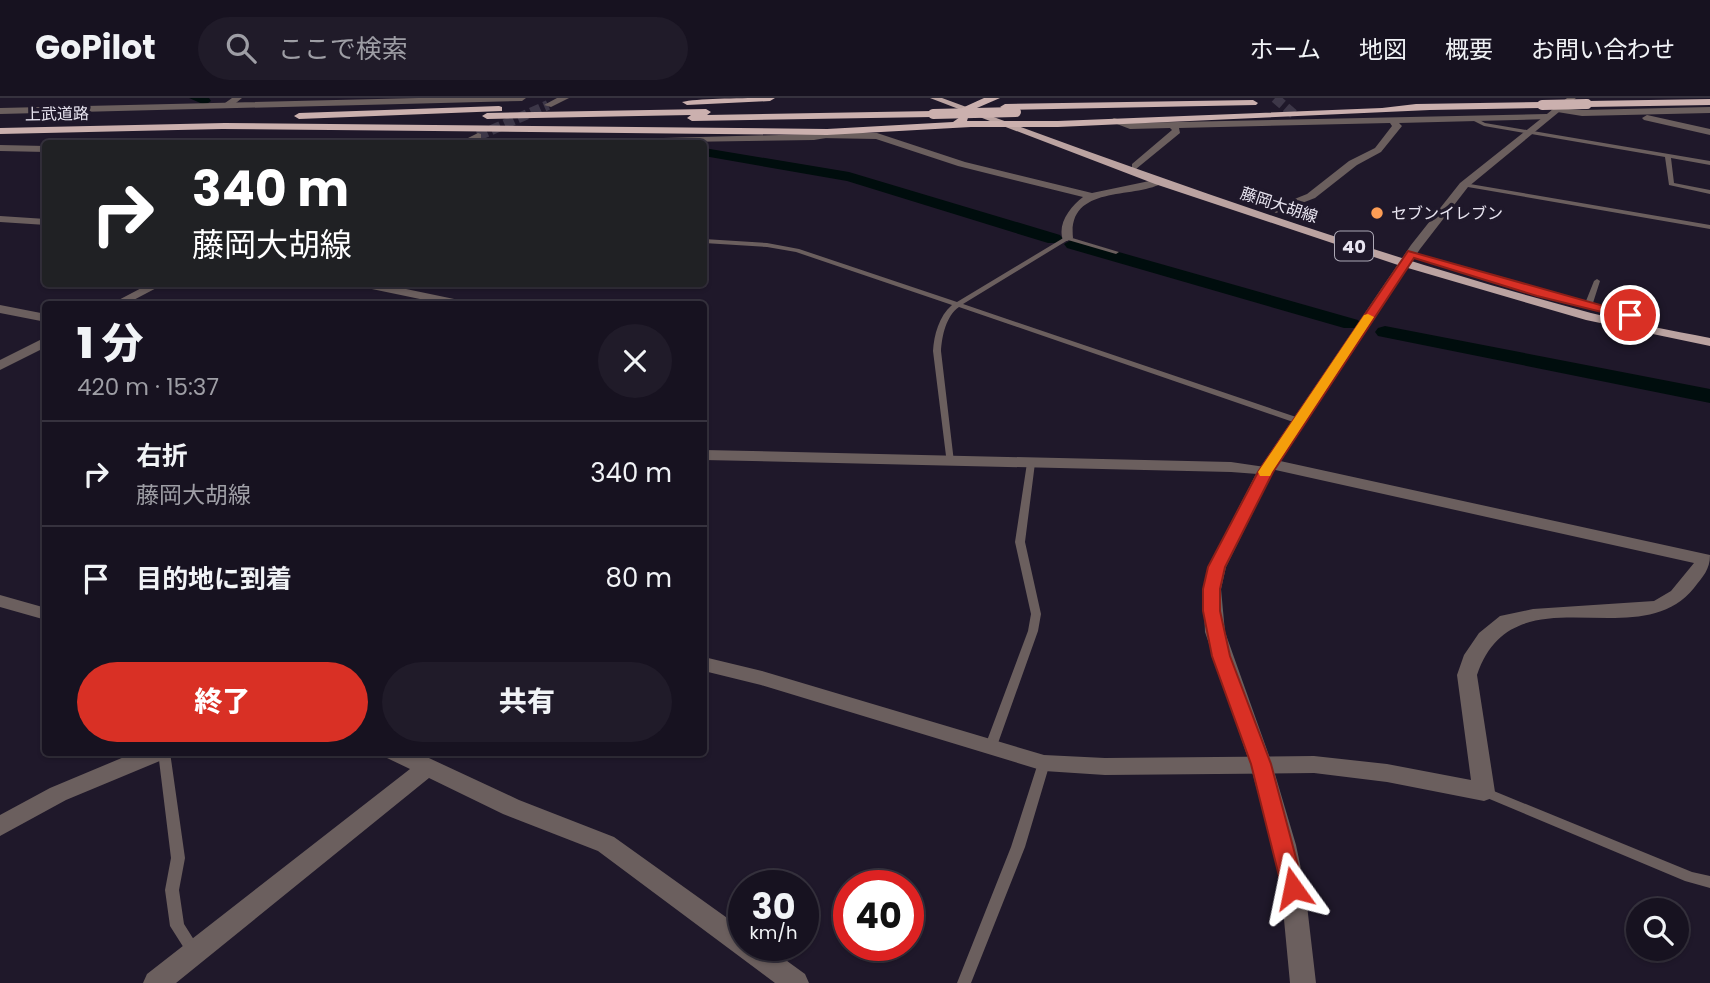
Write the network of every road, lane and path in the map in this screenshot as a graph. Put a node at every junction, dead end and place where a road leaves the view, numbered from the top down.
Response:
1 (238, 98) edge
2 (522, 98) edge
3 (565, 98) edge
4 (770, 98) edge
5 (934, 98) edge
6 (995, 98) edge
7 (1494, 98) edge
8 (284, 101) edge
9 (1580, 101) edge
10 (1336, 102) dead end
11 (1710, 102) edge
12 (1268, 103) dead end
13 (228, 105) junction
14 (548, 105) tunnel mouth
15 (1429, 107) junction
16 (965, 110) junction
17 (1710, 110) edge
18 (0, 111) edge
19 (1548, 111) junction
20 (1627, 112) junction
21 (1470, 117) junction
22 (1391, 119) junction
23 (182, 121) junction
24 (1114, 121) junction
25 (0, 125) edge
26 (955, 125) junction
27 (1005, 125) junction
28 (1173, 125) junction
29 (214, 126) junction
30 (0, 131) edge
31 (1530, 132) junction
32 (1710, 132) edge
33 (825, 134) junction
34 (478, 136) tunnel mouth
35 (469, 140) edge
36 (662, 140) edge
37 (0, 148) edge
38 (42, 149) edge
39 (1668, 156) junction
40 (1710, 163) edge
41 (1136, 166) junction
42 (1159, 183) junction
43 (1464, 185) junction
44 (1710, 192) edge
45 (1092, 197) junction
46 (1276, 210) junction
47 (0, 219) edge
48 (42, 222) edge
49 (1710, 227) edge
50 (1067, 238) junction
51 (707, 241) edge
52 (1116, 252) dead end
53 (1408, 258) junction
54 (1597, 281) dead end
55 (152, 287) edge
56 (381, 287) edge
57 (123, 301) edge
58 (445, 301) edge
59 (958, 304) junction
60 (1588, 306) junction
61 (0, 309) edge
62 (42, 317) edge
63 (1710, 331) edge
64 (1710, 342) edge
65 (42, 343) edge
66 (0, 366) edge
67 (1299, 421) junction
68 (707, 456) edge
69 (950, 462) junction
70 (1031, 463) junction
71 (1268, 468) junction
72 (1708, 561) edge
73 (0, 601) edge
74 (42, 613) edge
75 (707, 665) edge
76 (990, 746) junction
77 (152, 756) edge
78 (163, 756) edge
79 (423, 761) edge
80 (1044, 763) junction
81 (1261, 764) junction
82 (1483, 792) junction
83 (0, 825) edge
84 (1710, 882) edge
85 (196, 954) junction
86 (156, 983) edge
87 (796, 983) edge
88 (964, 983) edge
89 (1304, 983) edge

1 - 13 street
2 - 8 street
3 - 14 street
4 - 23 highway
5 - 16 main road, 藤岡大胡線 / 40
6 - 16 highway
7 - 10 highway
8 - 13 street
9 - 11 highway
9 - 19 street
12 - 23 highway, 上武道路
13 - 18 street
15 - 19 highway, 上武道路
15 - 24 highway
15 - 29 highway, 上武道路, bridge
16 - 26 highway
16 - 27 main road, 藤岡大胡線 / 40
17 - 20 street
19 - 20 street
19 - 21 street
19 - 31 street
20 - 32 street
21 - 22 street
21 - 31 lane
22 - 28 street
22 - 46 street
23 - 25 highway, 上武道路
24 - 27 highway
24 - 28 street
26 - 27 highway
26 - 33 highway
27 - 41 main road, 藤岡大胡線 / 40
27 - 42 main road, 藤岡大胡線 / 40
28 - 41 street
29 - 30 highway, 上武道路
29 - 33 highway
31 - 39 lane
31 - 43 street
33 - 36 street
33 - 45 street
34 - 35 street
37 - 38 street
39 - 40 lane
39 - 44 lane
41 - 46 main road, 藤岡大胡線 / 40
42 - 45 street
42 - 53 main road, 藤岡大胡線 / 40
43 - 49 lane
43 - 53 street
45 - 50 street
46 - 53 main road, 藤岡大胡線 / 40
47 - 48 street
50 - 52 lane
50 - 59 lane
51 - 59 lane
53 - 60 main road, 藤岡大胡線 / 40
53 - 64 main road, 藤岡大胡線 / 40
53 - 67 street
54 - 60 lane
55 - 57 street
56 - 58 street
59 - 67 lane
59 - 69 lane
60 - 63 main road, 藤岡大胡線 / 40
61 - 62 street
65 - 66 street
67 - 71 street
68 - 69 street
69 - 70 street
70 - 71 street
70 - 76 lane
71 - 72 street
71 - 81 street
72 - 82 street
73 - 74 street
75 - 76 street
76 - 80 street
77 - 83 street
78 - 85 lane
79 - 85 street
79 - 87 street
80 - 81 street
80 - 88 lane
81 - 82 street
81 - 89 street
82 - 84 lane
85 - 86 street

